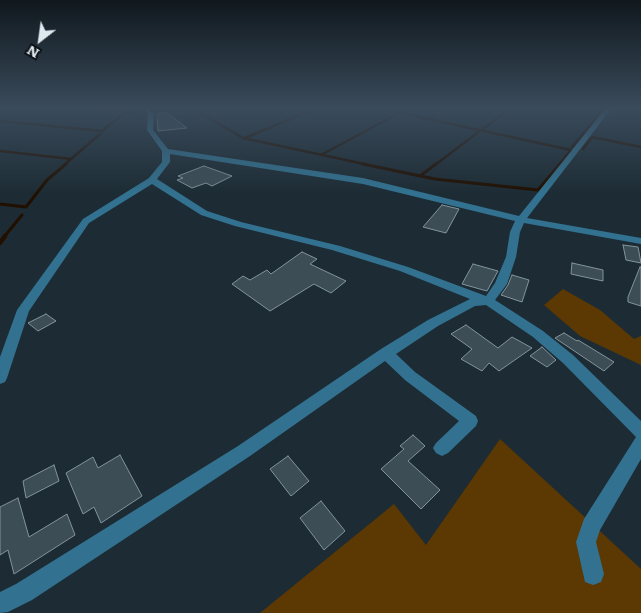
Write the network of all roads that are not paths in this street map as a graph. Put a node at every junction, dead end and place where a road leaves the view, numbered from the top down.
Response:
1 (156, 138) edge
2 (585, 138) edge
3 (166, 151) junction
4 (152, 180) junction
5 (521, 220) junction
6 (641, 240) edge
7 (488, 301) junction
8 (386, 353) junction
9 (0, 378) edge
10 (641, 432) edge
11 (641, 443) edge
12 (442, 448) dead end
13 (593, 574) dead end
14 (0, 604) edge

1 - 3 street
2 - 5 street
3 - 4 street
3 - 5 street
4 - 7 street
4 - 9 street
5 - 6 street
5 - 7 street
7 - 8 street
7 - 10 street
8 - 12 street
8 - 14 street
11 - 13 street

